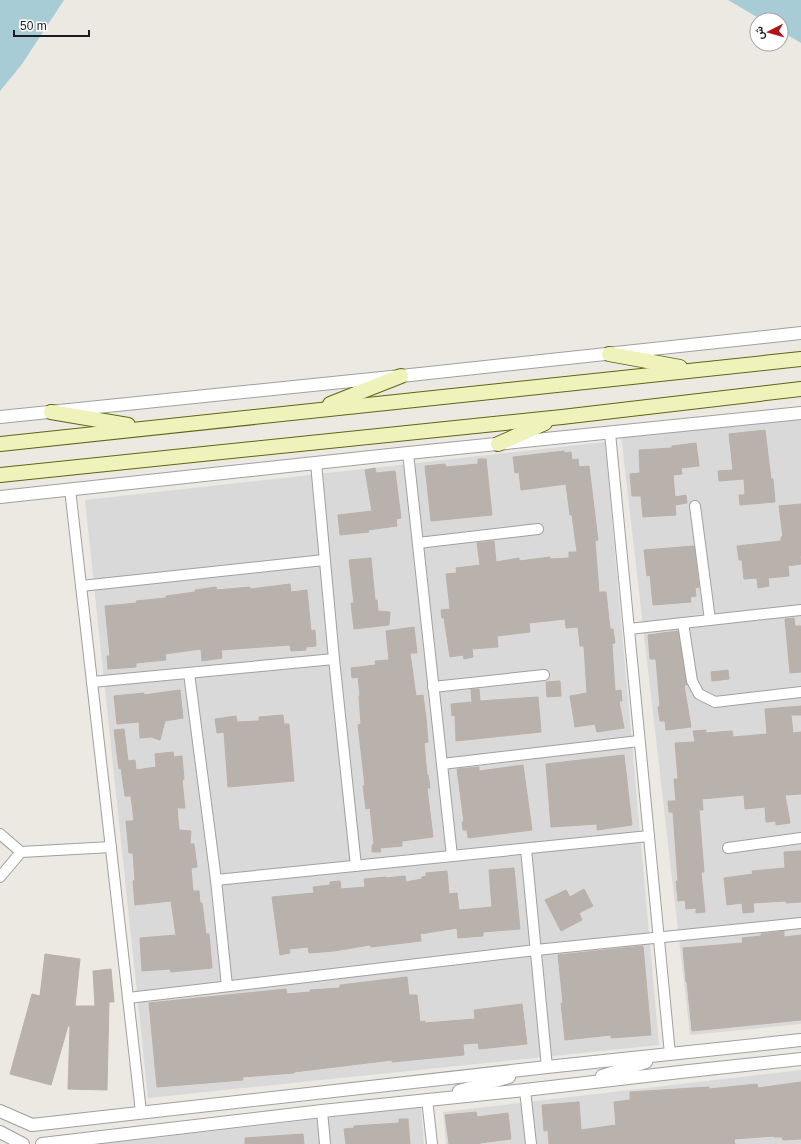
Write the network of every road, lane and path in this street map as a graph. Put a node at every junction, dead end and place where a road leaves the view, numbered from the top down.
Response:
1 (801, 333) edge
2 (609, 354) junction
3 (801, 359) edge
4 (696, 370) junction
5 (401, 376) junction
6 (801, 389) edge
7 (314, 411) junction
8 (50, 412) junction
9 (801, 413) edge
10 (0, 417) edge
11 (562, 417) junction
12 (146, 428) junction
13 (610, 433) junction
14 (0, 444) edge
15 (498, 444) junction
16 (408, 453) junction
17 (316, 463) junction
18 (0, 475) edge
19 (70, 489) junction
20 (0, 497) edge
21 (695, 506) dead end
22 (538, 529) dead end
23 (418, 543) junction
24 (324, 560) junction
25 (81, 586) junction
26 (801, 610) edge
27 (710, 620) junction
28 (684, 623) junction
29 (629, 630) junction
30 (334, 659) junction
31 (189, 673) junction
32 (544, 675) dead end
33 (92, 682) junction
34 (433, 687) junction
35 (801, 692) edge
36 (639, 740) junction
37 (442, 764) junction
38 (0, 834) edge
39 (649, 836) junction
40 (801, 838) edge
41 (111, 847) junction
42 (728, 848) dead end
43 (526, 849) junction
44 (22, 852) junction
45 (452, 856) junction
46 (356, 866) junction
47 (0, 877) edge
48 (216, 880) junction
49 (801, 922) edge
50 (659, 938) junction
51 (536, 950) junction
52 (227, 986) junction
53 (128, 998) junction
54 (801, 1040) edge
55 (670, 1054) junction
56 (801, 1059) edge
57 (547, 1067) junction
58 (577, 1084) junction
59 (526, 1090) junction
60 (427, 1099) junction
61 (0, 1111) edge
62 (322, 1111) junction
63 (141, 1112) junction
64 (0, 1132) edge
65 (117, 1140) edge
66 (23, 1144) edge
67 (42, 1144) edge
68 (325, 1144) edge
69 (432, 1144) edge
70 (531, 1144) edge

1 - 2 street
2 - 4 main road
2 - 5 street
3 - 4 main road
4 - 7 main road
5 - 7 main road
5 - 8 street
6 - 11 main road
7 - 12 main road
8 - 10 street
8 - 12 main road
9 - 13 street
11 - 15 main road
11 - 18 main road
12 - 14 main road
13 - 15 street
13 - 29 street
15 - 16 street
16 - 17 street
16 - 23 street
17 - 19 street
17 - 24 street
19 - 20 street
19 - 25 street
21 - 27 street
22 - 23 street
23 - 34 street
24 - 25 street
24 - 30 street
25 - 33 street
26 - 27 street
27 - 28 street
28 - 29 street
28 - 35 street
29 - 36 street
30 - 31 street
30 - 46 street
31 - 33 street
31 - 48 street
32 - 34 street
33 - 41 street
34 - 37 street
36 - 37 street
36 - 39 street
37 - 45 street
38 - 44 street
39 - 43 street
39 - 50 street
40 - 42 street
41 - 44 street
41 - 53 street
43 - 45 street
43 - 51 street
44 - 47 street
45 - 46 street
46 - 48 street
48 - 52 street
49 - 50 street
50 - 51 street
50 - 55 street
51 - 52 street
51 - 57 street
52 - 53 street
53 - 63 street
54 - 55 street
55 - 57 street
55 - 58 street
56 - 58 street
57 - 60 street
57 - 63 street
58 - 59 street
59 - 60 street
59 - 70 street
60 - 62 street
60 - 69 street
61 - 63 street
62 - 65 street
62 - 68 street
64 - 66 street
65 - 67 street

